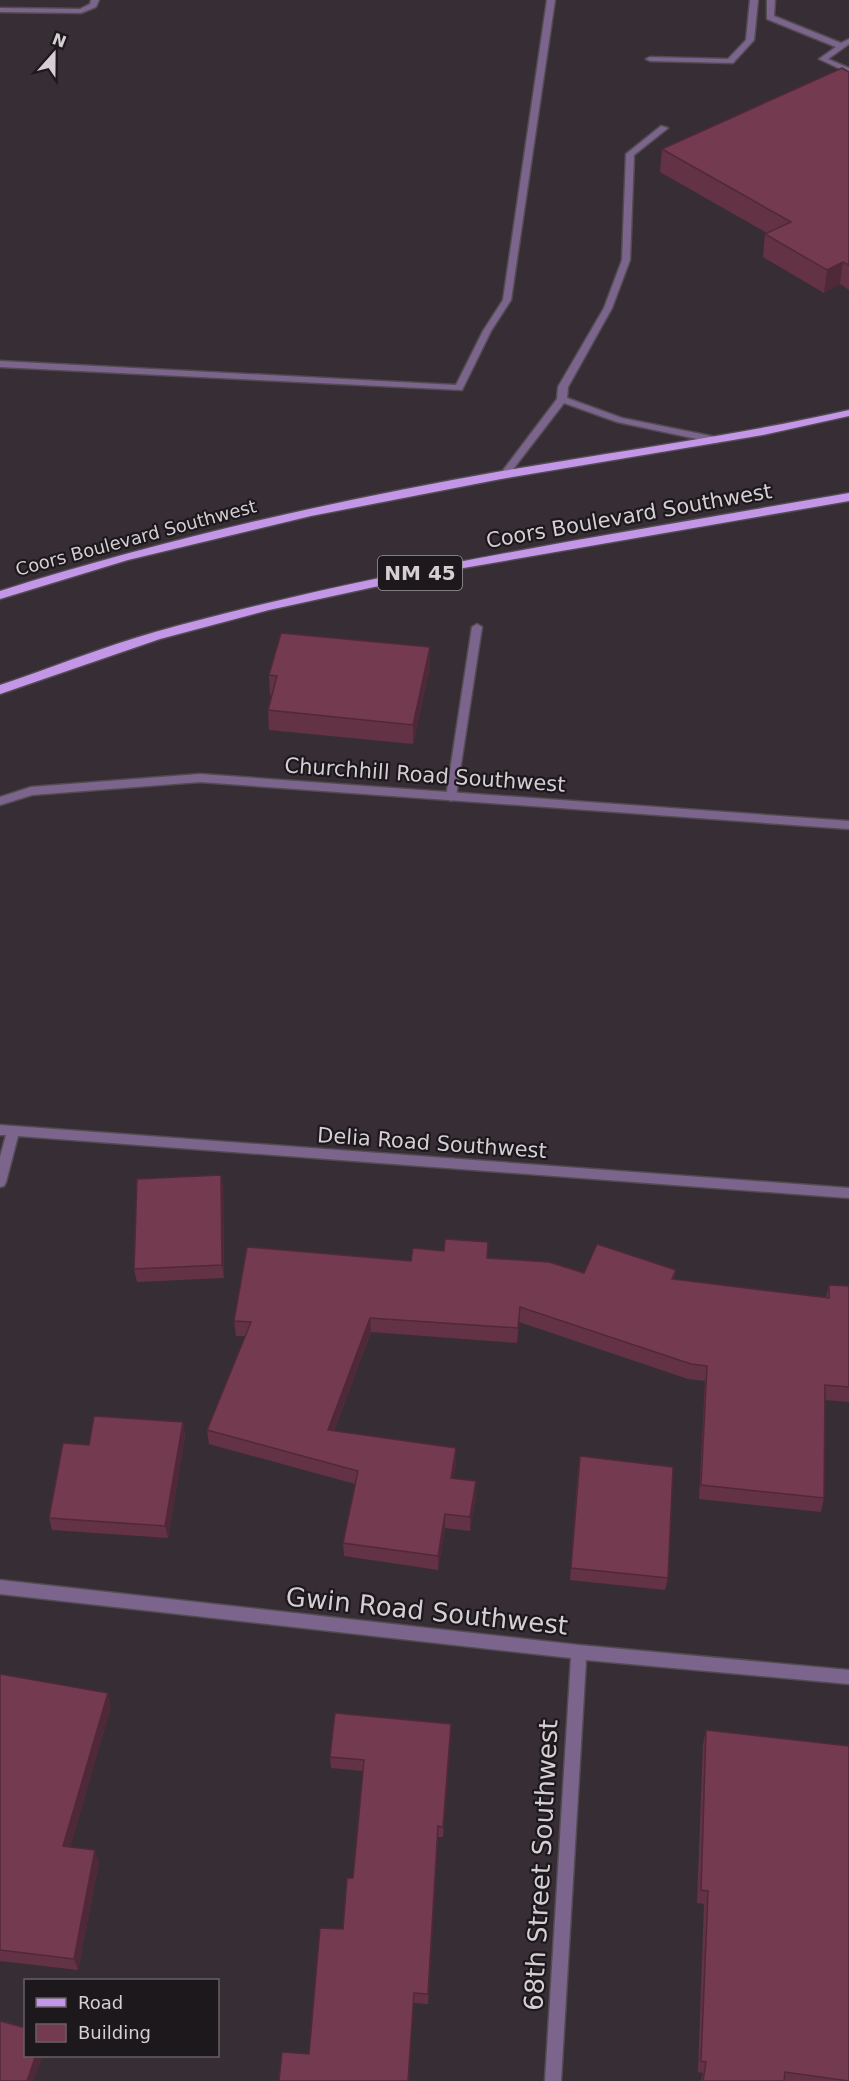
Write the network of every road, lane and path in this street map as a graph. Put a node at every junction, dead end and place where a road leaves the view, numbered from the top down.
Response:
1 (95, 0) edge
2 (551, 0) edge
3 (754, 0) edge
4 (771, 0) edge
5 (4, 5) edge
6 (845, 44) edge
7 (650, 59) dead end
8 (849, 71) edge
9 (664, 128) dead end
10 (0, 364) edge
11 (562, 399) junction
12 (849, 413) edge
13 (716, 440) junction
14 (504, 475) junction
15 (849, 497) edge
16 (0, 595) edge
17 (477, 627) dead end
18 (0, 690) edge
19 (451, 797) junction
20 (0, 801) edge
21 (849, 825) edge
22 (7, 1131) edge
23 (0, 1182) edge
24 (849, 1193) edge
25 (0, 1587) edge
26 (579, 1653) junction
27 (849, 1677) edge
28 (553, 2081) edge

1 - 5 street
2 - 10 street
3 - 7 street
4 - 6 street
6 - 8 street
9 - 11 street
11 - 13 street
11 - 14 street
12 - 13 main road, Coors Boulevard Southwest
13 - 14 main road, Coors Boulevard Southwest
14 - 16 main road, Coors Boulevard Southwest
15 - 18 main road, Coors Boulevard Southwest / NM 45
17 - 19 street
19 - 20 street, Churchhill Road Southwest
19 - 21 street, Churchhill Road Southwest
22 - 23 street
22 - 24 street, Delia Road Southwest
25 - 26 street, Gwin Road Southwest
26 - 27 street, Gwin Road Southwest
26 - 28 street, 68th Street Southwest

